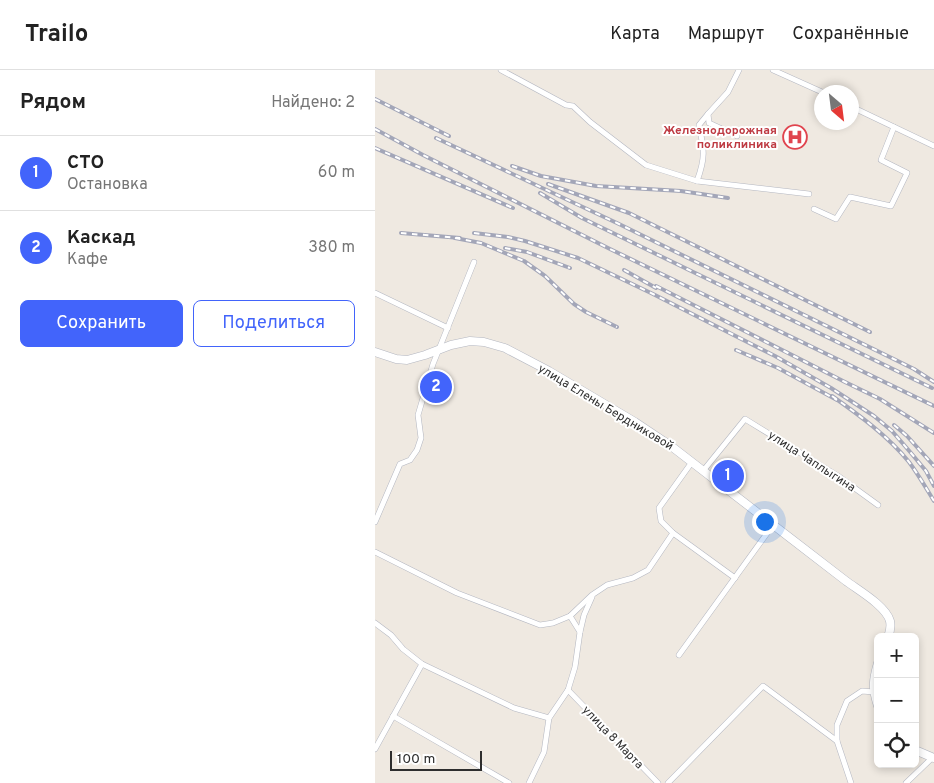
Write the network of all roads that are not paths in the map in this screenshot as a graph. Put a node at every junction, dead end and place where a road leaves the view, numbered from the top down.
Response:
1 (501, 70) edge
2 (739, 70) edge
3 (773, 70) edge
4 (814, 88) edge
5 (859, 111) edge
6 (708, 114) junction
7 (894, 127) junction
8 (737, 136) dead end
9 (934, 146) edge
10 (697, 181) junction
11 (809, 194) dead end
12 (815, 209) dead end
13 (474, 262) dead end
14 (375, 293) edge
15 (447, 328) junction
16 (439, 350) junction
17 (375, 352) edge
18 (693, 462) junction
19 (703, 471) junction
20 (879, 505) dead end
21 (375, 522) edge
22 (773, 525) junction
23 (673, 533) junction
24 (375, 552) edge
25 (735, 578) junction
26 (592, 595) junction
27 (570, 616) junction
28 (375, 623) edge
29 (580, 632) junction
30 (890, 633) edge
31 (679, 655) dead end
32 (422, 664) junction
33 (874, 676) edge
34 (568, 690) junction
35 (873, 692) joint
36 (393, 716) junction
37 (549, 718) junction
38 (837, 741) junction
39 (375, 749) edge
40 (919, 752) edge
41 (933, 758) edge
42 (509, 783) edge
43 (529, 783) edge
44 (658, 783) edge
45 (668, 783) edge
46 (851, 783) edge
47 (906, 783) edge

1 - 10 street
2 - 6 street
3 - 4 street
5 - 7 street
6 - 8 street
6 - 10 street
7 - 9 street
7 - 12 street
10 - 11 street
13 - 15 street
14 - 15 street
15 - 16 street
16 - 17 street, улица Елены Бердниковой
16 - 18 street, улица Елены Бердниковой
16 - 21 street
18 - 19 street, улица Елены Бердниковой
18 - 23 street
19 - 20 street, улица Чаплыгина
19 - 22 street, улица Елены Бердниковой
22 - 25 street
22 - 30 street, улица Елены Бердниковой
23 - 25 street
23 - 26 street
24 - 27 street
25 - 31 street
26 - 27 street
26 - 29 street
27 - 29 street
28 - 32 street
29 - 34 street
32 - 36 street
32 - 37 street
33 - 35 street
34 - 37 street
34 - 44 street, улица 8 Марта
35 - 38 street
36 - 39 street
36 - 42 street
37 - 43 street
38 - 45 street
38 - 46 street
40 - 41 street
41 - 47 street

